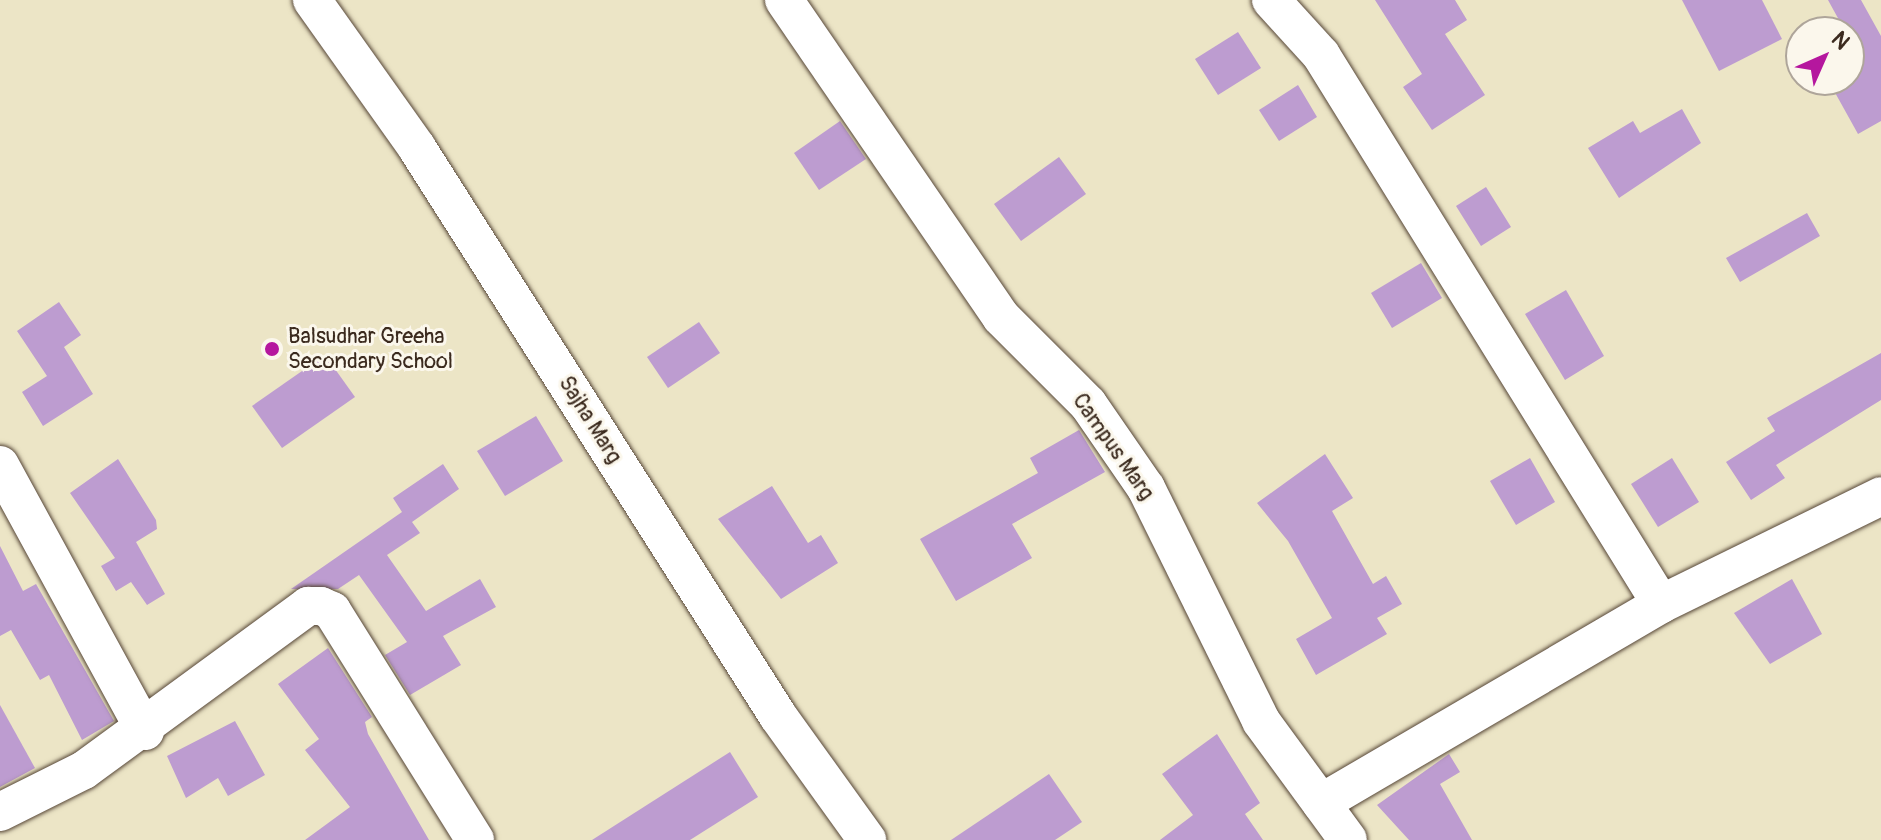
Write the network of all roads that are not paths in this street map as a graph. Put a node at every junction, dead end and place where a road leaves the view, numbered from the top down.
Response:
1 (312, 0) edge
2 (784, 0) edge
3 (1271, 0) edge
4 (0, 465) edge
5 (1881, 496) edge
6 (1661, 604) junction
7 (145, 731) junction
8 (1321, 803) junction
9 (0, 812) edge
10 (475, 840) edge
11 (867, 840) edge
12 (1348, 840) edge

1 - 11 street, Sajha Marg
2 - 8 street, Campus Marg
3 - 6 street
4 - 7 street
5 - 6 street
6 - 8 street
7 - 9 street
7 - 10 street
8 - 12 street, Campus Marg

